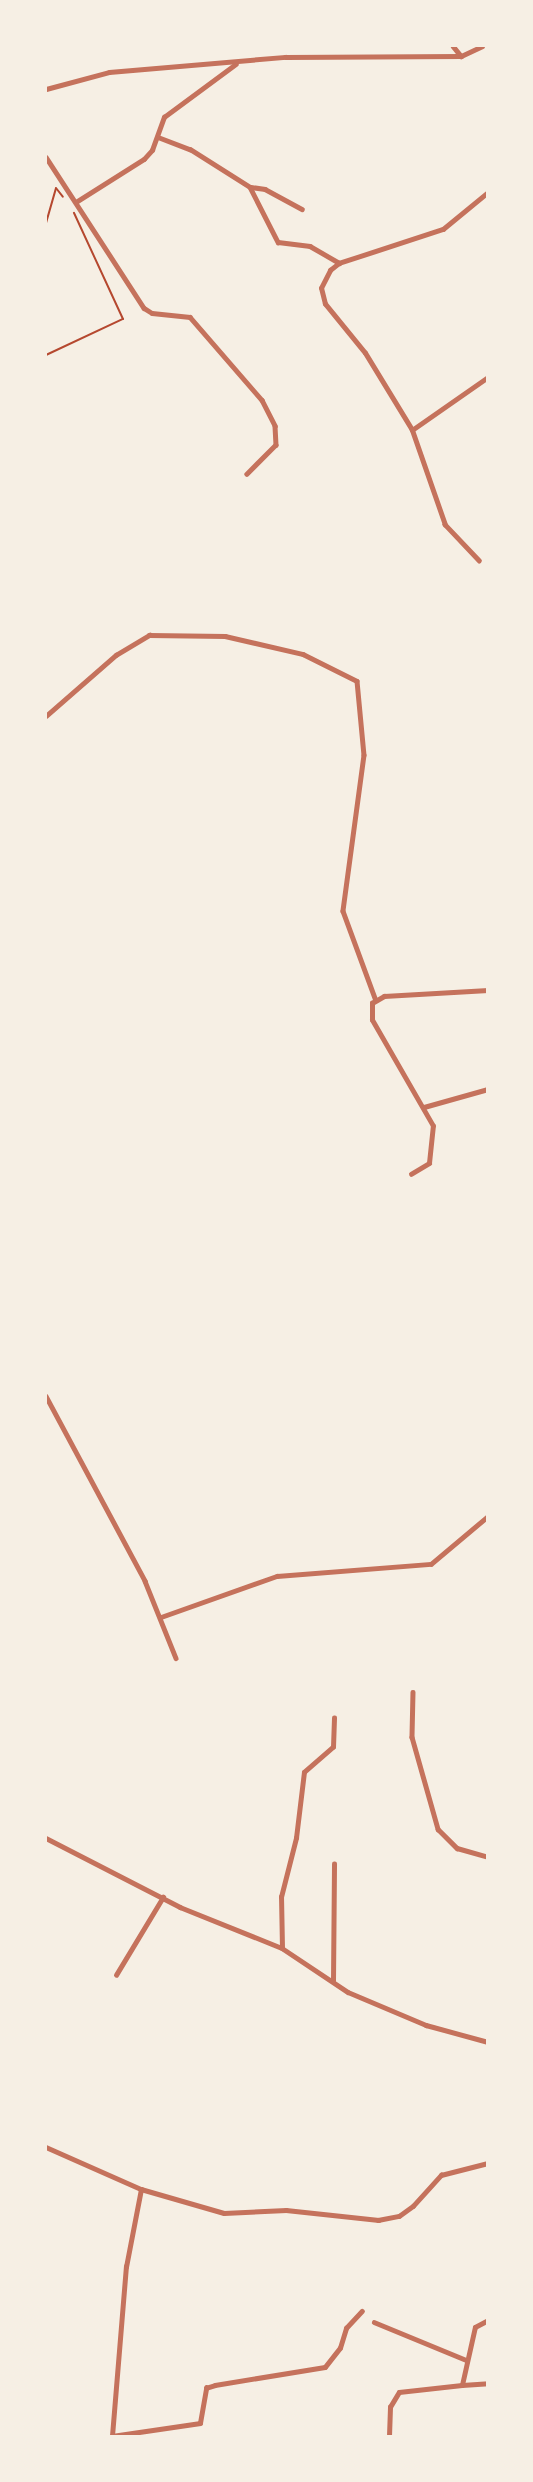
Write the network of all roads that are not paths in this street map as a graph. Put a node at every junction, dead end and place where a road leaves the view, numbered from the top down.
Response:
1 (453, 46) edge
2 (482, 46) edge
3 (460, 56) junction
4 (236, 64) junction
5 (46, 89) edge
6 (158, 137) junction
7 (46, 157) edge
8 (250, 187) junction
9 (488, 192) edge
10 (76, 202) junction
11 (302, 209) dead end
12 (339, 263) junction
13 (488, 377) edge
14 (412, 430) junction
15 (247, 474) dead end
16 (479, 561) dead end
17 (46, 716) edge
18 (488, 990) edge
19 (376, 998) junction
20 (488, 1088) edge
21 (424, 1107) junction
22 (411, 1174) dead end
23 (46, 1396) edge
24 (488, 1516) edge
25 (161, 1617) junction
26 (176, 1658) dead end
27 (413, 1692) dead end
28 (334, 1718) dead end
29 (46, 1838) edge
30 (488, 1857) edge
31 (334, 1864) dead end
32 (163, 1897) junction
33 (282, 1948) junction
34 (116, 1975) dead end
35 (333, 1982) junction
36 (488, 2042) edge
37 (46, 2147) edge
38 (488, 2163) edge
39 (141, 2189) junction
40 (362, 2311) dead end
41 (488, 2320) edge
42 (374, 2322) dead end
43 (466, 2360) junction
44 (488, 2384) edge
45 (462, 2385) junction
46 (112, 2436) edge
47 (389, 2437) edge

1 - 3 street
2 - 3 street
3 - 4 street
4 - 5 street
4 - 6 street
6 - 8 street
6 - 10 street
7 - 10 street
8 - 11 street
8 - 12 street
9 - 12 street
10 - 15 street
12 - 14 street
13 - 14 street
14 - 16 street
17 - 19 street
18 - 19 street
19 - 21 street
20 - 21 street
21 - 22 street
23 - 25 street
24 - 25 street
25 - 26 street
27 - 30 street
28 - 33 street
29 - 32 street
31 - 35 street
32 - 33 street
32 - 34 street
33 - 35 street
35 - 36 street
37 - 39 street
38 - 39 street
39 - 46 street
40 - 46 street
41 - 43 street
42 - 43 street
43 - 45 street
44 - 45 street
45 - 47 street

